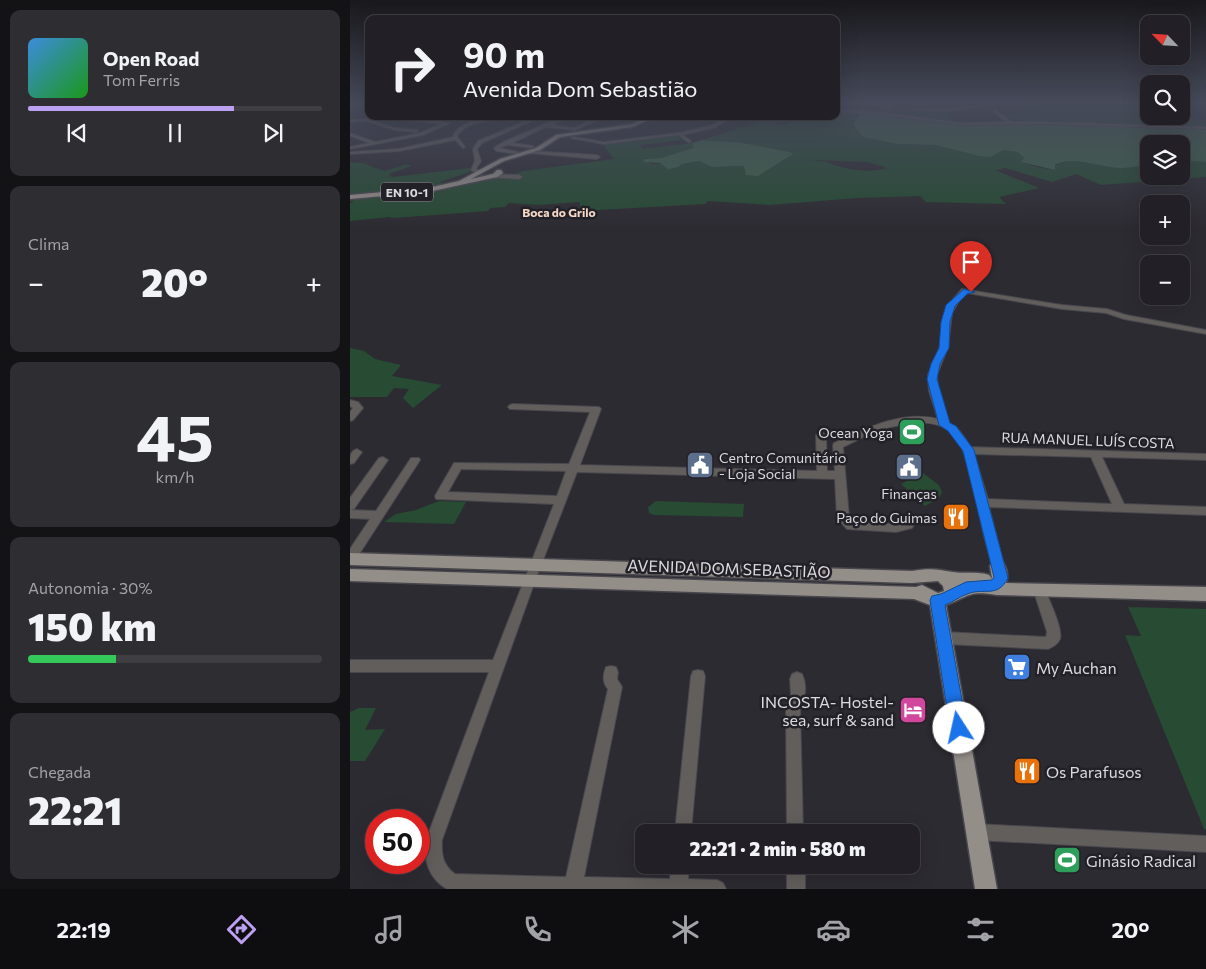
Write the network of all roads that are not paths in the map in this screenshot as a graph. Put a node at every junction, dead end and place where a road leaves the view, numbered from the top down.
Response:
1 (364, 144) edge
2 (425, 144) edge
3 (461, 144) edge
4 (479, 144) edge
5 (502, 144) edge
6 (510, 144) edge
7 (544, 144) edge
8 (350, 148) edge
9 (475, 148) junction
10 (530, 150) junction
11 (350, 153) edge
12 (516, 153) dead end
13 (597, 157) dead end
14 (498, 169) junction
15 (482, 173) junction
16 (350, 197) edge
17 (1206, 332) edge
18 (354, 406) edge
19 (513, 407) dead end
20 (350, 418) edge
21 (945, 425) junction
22 (821, 435) dead end
23 (968, 450) junction
24 (354, 452) edge
25 (1095, 454) junction
26 (1206, 457) edge
27 (383, 460) dead end
28 (415, 460) dead end
29 (350, 461) edge
30 (574, 468) junction
31 (822, 475) junction
32 (840, 475) junction
33 (561, 500) junction
34 (982, 503) junction
35 (350, 506) edge
36 (1120, 508) junction
37 (1206, 510) edge
38 (350, 514) edge
39 (379, 515) junction
40 (908, 526) dead end
41 (350, 559) edge
42 (536, 564) junction
43 (350, 575) edge
44 (931, 575) junction
45 (991, 578) junction
46 (529, 581) junction
47 (1035, 589) junction
48 (1206, 594) edge
49 (937, 598) junction
50 (944, 638) junction
51 (350, 666) edge
52 (498, 666) junction
53 (611, 672) dead end
54 (698, 676) dead end
55 (797, 679) dead end
56 (684, 824) edge
57 (795, 824) edge
58 (976, 832) junction
59 (1206, 844) edge
60 (679, 874) edge
61 (796, 874) edge
62 (573, 886) junction
63 (553, 888) edge
64 (678, 888) edge
65 (717, 889) edge
66 (796, 889) edge
67 (986, 889) edge

1 - 8 street
2 - 11 street
3 - 9 street
4 - 9 street
5 - 12 street
6 - 10 street
7 - 10 main road, EN 10-1
9 - 15 street
10 - 13 street
10 - 14 main road, EN 10-1
14 - 15 main road, EN 10-1
14 - 15 street
15 - 16 main road, EN 10-1
17 - 21 street
18 - 20 street
19 - 30 street
21 - 23 street
21 - 32 street
22 - 31 street
23 - 25 street, RUA MANUEL LUÍS COSTA
23 - 34 street
24 - 29 street
25 - 26 street, RUA MANUEL LUÍS COSTA
25 - 36 street
27 - 35 street
28 - 39 street
30 - 31 street
30 - 33 street
30 - 33 street
31 - 32 street
32 - 40 street
33 - 42 street
34 - 36 street
34 - 45 street
36 - 37 street
38 - 39 street
39 - 41 street
41 - 42 main road, AVENIDA DOM SEBASTIÃO
42 - 44 main road, AVENIDA DOM SEBASTIÃO
42 - 46 street
43 - 46 main road, AVENIDA DOM SEBASTIÃO
44 - 45 main road, AVENIDA DOM SEBASTIÃO
44 - 49 main road
44 - 49 main road
45 - 47 main road, AVENIDA DOM SEBASTIÃO
45 - 49 main road, AVENIDA DOM SEBASTIÃO
46 - 49 main road, AVENIDA DOM SEBASTIÃO
46 - 52 street
47 - 48 main road, AVENIDA DOM SEBASTIÃO
47 - 50 street
49 - 50 main road
50 - 58 main road
51 - 52 street
52 - 63 street
53 - 62 street
54 - 56 street
55 - 57 street
58 - 59 street
58 - 67 main road
60 - 64 street
61 - 66 street
62 - 63 street
62 - 64 street
64 - 65 street

